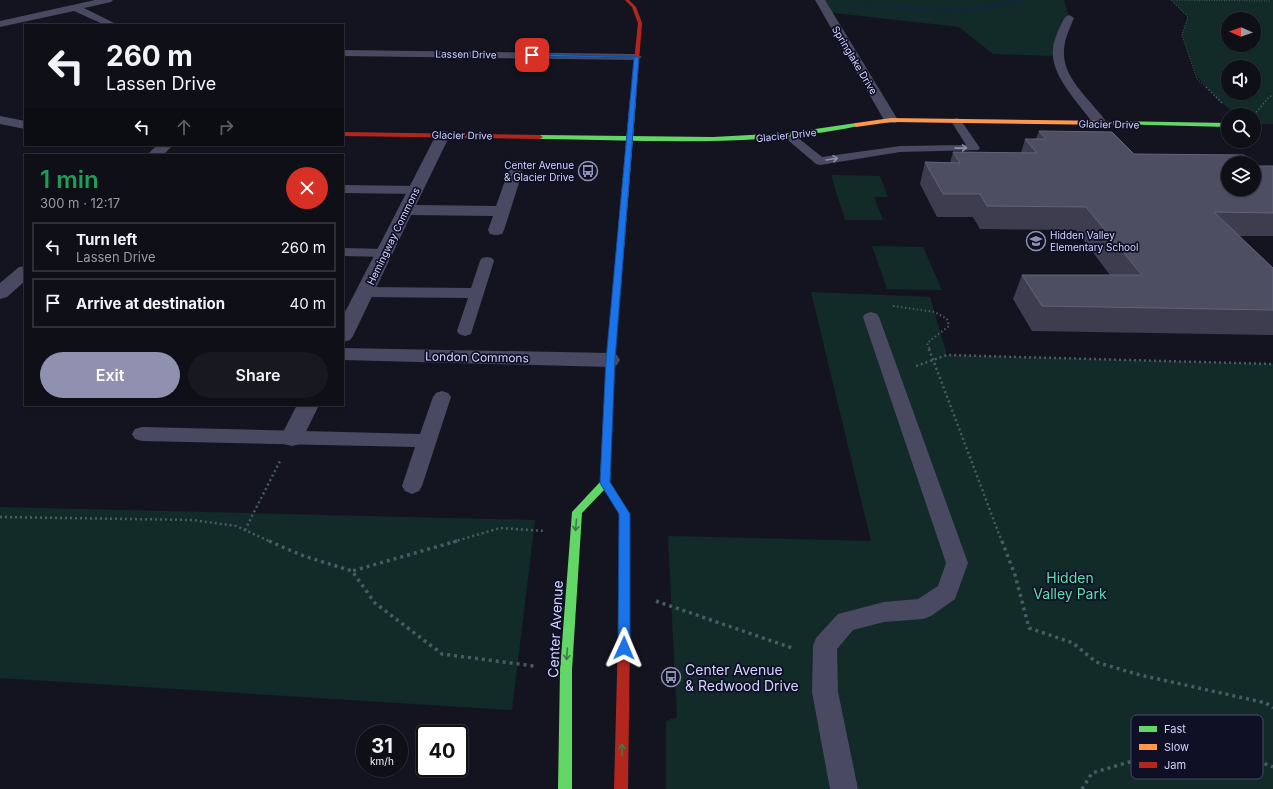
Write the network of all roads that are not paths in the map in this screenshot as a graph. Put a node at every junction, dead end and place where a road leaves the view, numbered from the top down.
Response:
1 (108, 0) edge
2 (627, 0) edge
3 (820, 0) edge
4 (74, 7) junction
5 (1069, 18) dead end
6 (0, 24) edge
7 (111, 24) edge
8 (344, 53) edge
9 (636, 57) junction
10 (0, 120) edge
11 (891, 120) junction
12 (956, 121) junction
13 (24, 124) edge
14 (1101, 124) junction
15 (1221, 125) edge
16 (344, 134) edge
17 (443, 135) junction
18 (788, 136) junction
19 (629, 138) junction
20 (165, 146) edge
21 (155, 154) edge
22 (518, 164) dead end
23 (344, 189) edge
24 (416, 190) junction
25 (406, 210) junction
26 (502, 211) junction
27 (496, 230) dead end
28 (344, 252) edge
29 (385, 253) junction
30 (487, 261) dead end
31 (24, 271) edge
32 (365, 292) junction
33 (0, 293) edge
34 (477, 293) junction
35 (880, 311) road end
36 (465, 331) dead end
37 (344, 333) edge
38 (344, 354) edge
39 (610, 360) junction
40 (442, 397) dead end
41 (308, 406) edge
42 (142, 434) dead end
43 (292, 438) junction
44 (427, 441) junction
45 (605, 483) junction
46 (412, 486) dead end
47 (565, 789) edge
48 (621, 789) edge
49 (844, 789) edge

1 - 4 street
2 - 9 street
3 - 11 street, Springlake Drive
4 - 6 street
4 - 7 street
5 - 14 street
8 - 9 street, Lassen Drive
9 - 19 street
10 - 13 street
11 - 12 street, Glacier Drive
11 - 18 street, Glacier Drive
12 - 14 street, Glacier Drive
18 -> 12 lane
14 - 15 street, Glacier Drive
16 - 17 street, Glacier Drive
17 - 19 street, Glacier Drive
17 - 24 street, Hemingway Commons
18 - 19 street, Glacier Drive
19 - 39 street
20 - 21 street
22 - 26 street
23 - 24 lane
24 - 25 street, Hemingway Commons
25 - 26 street
25 - 29 street, Hemingway Commons
26 - 27 street
28 - 29 lane
29 - 32 street, Hemingway Commons
30 - 34 lane
31 - 33 street
32 - 34 lane
32 - 37 street, Hemingway Commons
34 - 36 lane
35 - 49 lane
38 - 39 street, London Commons
39 - 45 street
40 - 44 lane
41 - 43 street
42 - 43 lane
43 - 44 lane
44 - 46 lane
45 -> 47 street, Center Avenue
48 -> 45 street

